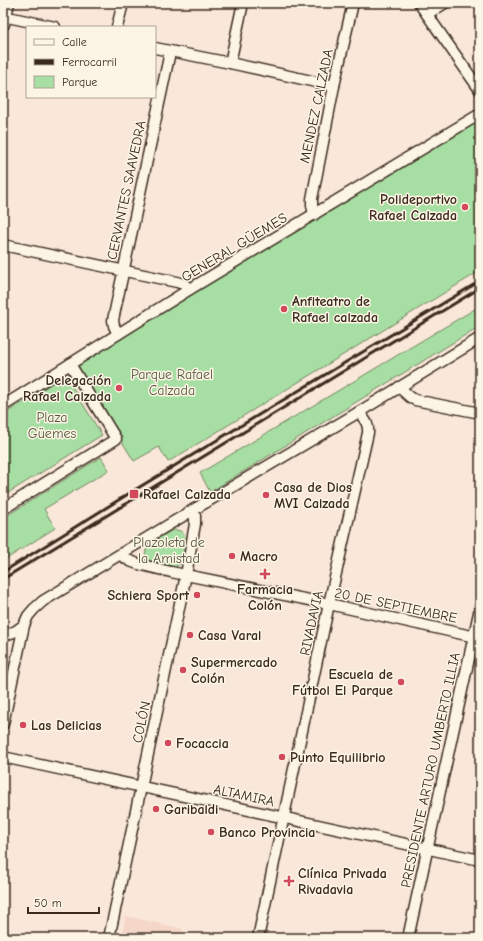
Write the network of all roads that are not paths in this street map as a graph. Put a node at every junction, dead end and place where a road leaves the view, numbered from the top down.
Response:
1 (8, 3) edge
2 (123, 3) edge
3 (243, 3) edge
4 (353, 3) edge
5 (418, 3) edge
6 (445, 3) edge
7 (427, 14) junction
8 (4, 19) edge
9 (49, 26) edge
10 (118, 26) edge
11 (156, 48) edge
12 (170, 52) junction
13 (230, 63) junction
14 (334, 86) junction
15 (480, 90) edge
16 (480, 114) edge
17 (314, 215) junction
18 (3, 245) edge
19 (123, 271) junction
20 (190, 289) junction
21 (118, 334) junction
22 (480, 338) edge
23 (70, 364) junction
24 (399, 387) junction
25 (3, 406) edge
26 (358, 412) junction
27 (480, 413) edge
28 (3, 509) edge
29 (193, 510) junction
30 (121, 554) junction
31 (186, 575) junction
32 (329, 604) junction
33 (480, 608) edge
34 (24, 624) junction
35 (3, 636) edge
36 (477, 637) edge
37 (3, 724) edge
38 (3, 757) edge
39 (142, 787) junction
40 (283, 818) junction
41 (428, 849) junction
42 (480, 860) edge
43 (109, 938) edge
44 (258, 938) edge
45 (408, 938) edge

1 - 8 street
2 - 10 street
3 - 13 street
4 - 14 street, MENDEZ CALZADA
5 - 7 street
6 - 7 street
7 - 15 street
8 - 9 street
11 - 12 street
12 - 13 street
12 - 19 street, CERVANTES SAAVEDRA
13 - 14 street
14 - 17 street, MENDEZ CALZADA
16 - 17 street, GENERAL GÜEMES
17 - 20 street, GENERAL GÜEMES
18 - 19 street
19 - 20 street
19 - 21 street, CERVANTES SAAVEDRA
20 - 21 street, GENERAL GÜEMES
21 - 23 street, GENERAL GÜEMES
22 - 24 street
23 - 25 street, GENERAL GÜEMES
23 - 28 street
24 - 26 street
24 - 27 street
26 - 29 street
26 - 32 street, RIVADAVIA
29 - 30 street
29 - 31 street, COLÓN
30 - 31 street, 20 DE SEPTIEMBRE
30 - 34 street
31 - 32 street, 20 DE SEPTIEMBRE
31 - 39 street, COLÓN
32 - 36 street, 20 DE SEPTIEMBRE
32 - 40 street, RIVADAVIA
33 - 36 street, PRESIDENTE ARTURO UMBERTO ILLIA
34 - 35 street
34 - 37 street
36 - 41 street, PRESIDENTE ARTURO UMBERTO ILLIA
38 - 39 street, ALTAMIRA
39 - 40 street, ALTAMIRA
39 - 43 street, COLÓN
40 - 41 street, ALTAMIRA
40 - 44 street, RIVADAVIA
41 - 42 street, ALTAMIRA
41 - 45 street, PRESIDENTE ARTURO UMBERTO ILLIA

